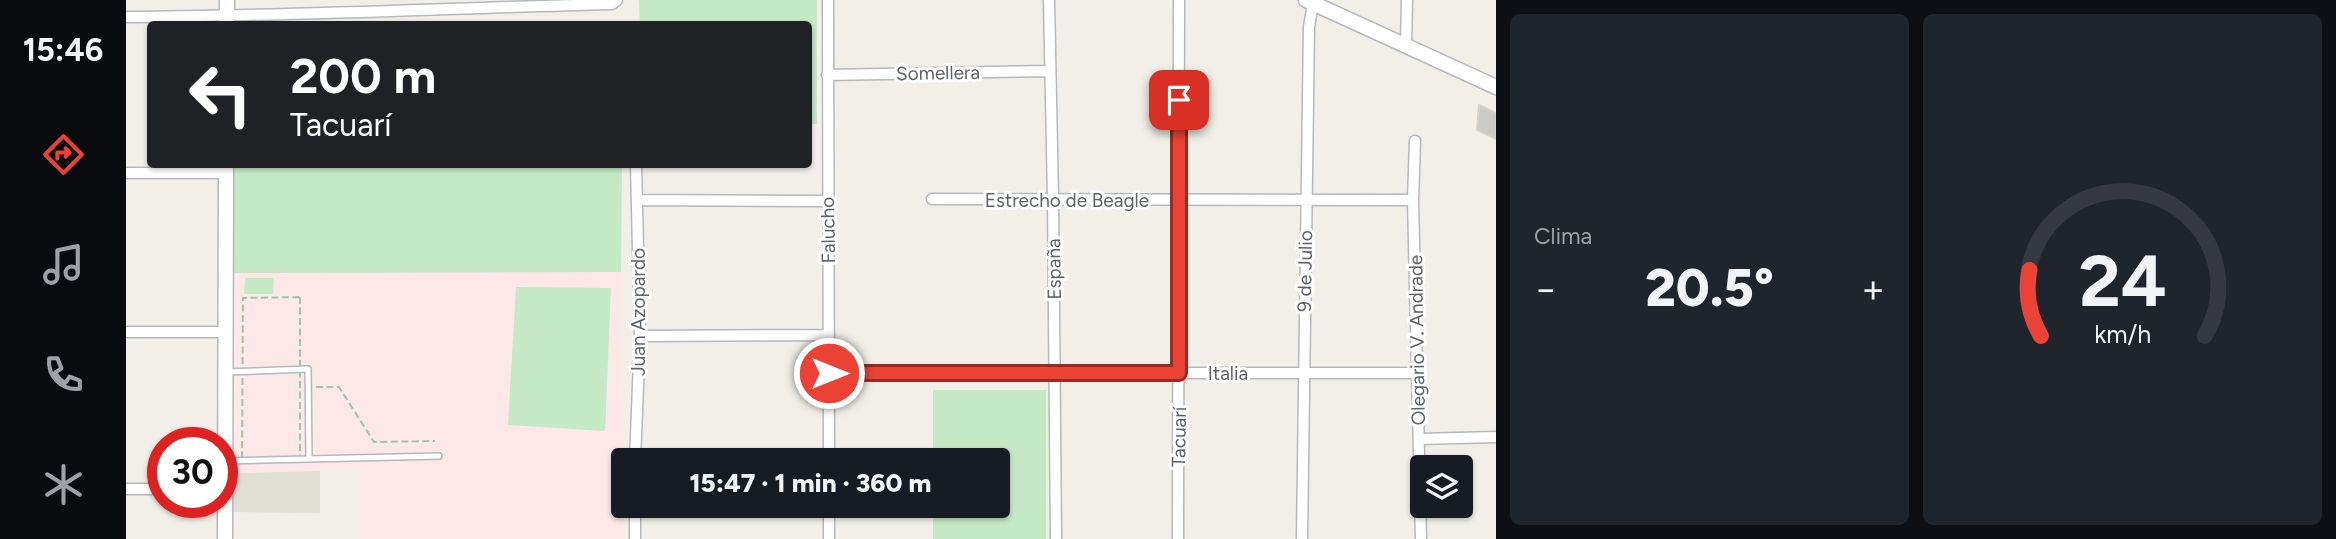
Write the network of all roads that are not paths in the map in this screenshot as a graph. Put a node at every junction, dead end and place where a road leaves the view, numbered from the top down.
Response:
1 (227, 0) edge
2 (828, 0) edge
3 (1049, 0) edge
4 (1180, 0) edge
5 (1406, 0) edge
6 (614, 2) edge
7 (1309, 2) edge
8 (373, 5) edge
9 (126, 17) edge
10 (227, 21) edge
11 (1406, 45) junction
12 (1049, 71) junction
13 (827, 75) junction
14 (1496, 87) edge
15 (1415, 141) dead end
16 (636, 168) edge
17 (226, 169) edge
18 (126, 173) edge
19 (1053, 198) junction
20 (932, 199) dead end
21 (637, 200) junction
22 (1413, 200) junction
23 (827, 201) junction
24 (1179, 201) junction
25 (1307, 201) junction
26 (126, 332) edge
27 (226, 332) junction
28 (829, 335) junction
29 (640, 336) junction
30 (829, 373) junction
31 (1179, 373) junction
32 (1304, 373) junction
33 (1418, 373) junction
34 (230, 374) junction
35 (1055, 374) junction
36 (228, 427) edge
37 (1496, 436) edge
38 (1419, 439) junction
39 (635, 448) edge
40 (829, 448) edge
41 (439, 456) dead end
42 (309, 459) junction
43 (238, 461) edge
44 (126, 489) edge
45 (147, 489) edge
46 (224, 518) edge
47 (635, 518) edge
48 (829, 518) edge
49 (225, 539) edge
50 (635, 539) edge
51 (829, 539) edge
52 (1056, 539) edge
53 (1178, 539) edge
54 (1302, 539) edge
55 (1421, 539) edge

1 - 10 street
2 - 13 street, Falucho
3 - 12 street, España
4 - 24 street, Tacuarí
5 - 11 street
6 - 8 street
7 - 11 street
7 - 25 street, 9 de Julio
8 - 10 street
9 - 10 street
11 - 14 street
12 - 13 street, Somellera
12 - 19 street, España
13 - 23 street, Falucho
15 - 22 street, Olegario V. Andrade
16 - 21 street, Juan Azopardo
17 - 18 street
17 - 27 street
19 - 20 street, Estrecho de Beagle
19 - 24 street, Estrecho de Beagle
19 - 35 street, España
21 - 23 street
21 - 29 street, Juan Azopardo
22 - 25 street, Estrecho de Beagle
22 - 33 street, Olegario V. Andrade
23 - 28 street, Falucho
24 - 25 street, Estrecho de Beagle
24 - 31 street, Tacuarí
25 - 32 street, 9 de Julio
26 - 27 street
27 - 34 street
28 - 29 street
28 - 30 street, Falucho
29 - 39 street, Juan Azopardo
30 - 35 street, Italia
30 - 40 street, Falucho
31 - 32 street, Italia
31 - 35 street, Italia
31 - 53 street, Tacuarí
32 - 33 street, Italia
32 - 54 street, 9 de Julio
33 - 38 street, Olegario V. Andrade
34 - 36 street
34 - 42 lane
35 - 52 street, España
37 - 38 street
38 - 55 street, Olegario V. Andrade
41 - 42 lane
42 - 43 lane
44 - 45 street
46 - 49 street
47 - 50 street
48 - 51 street

